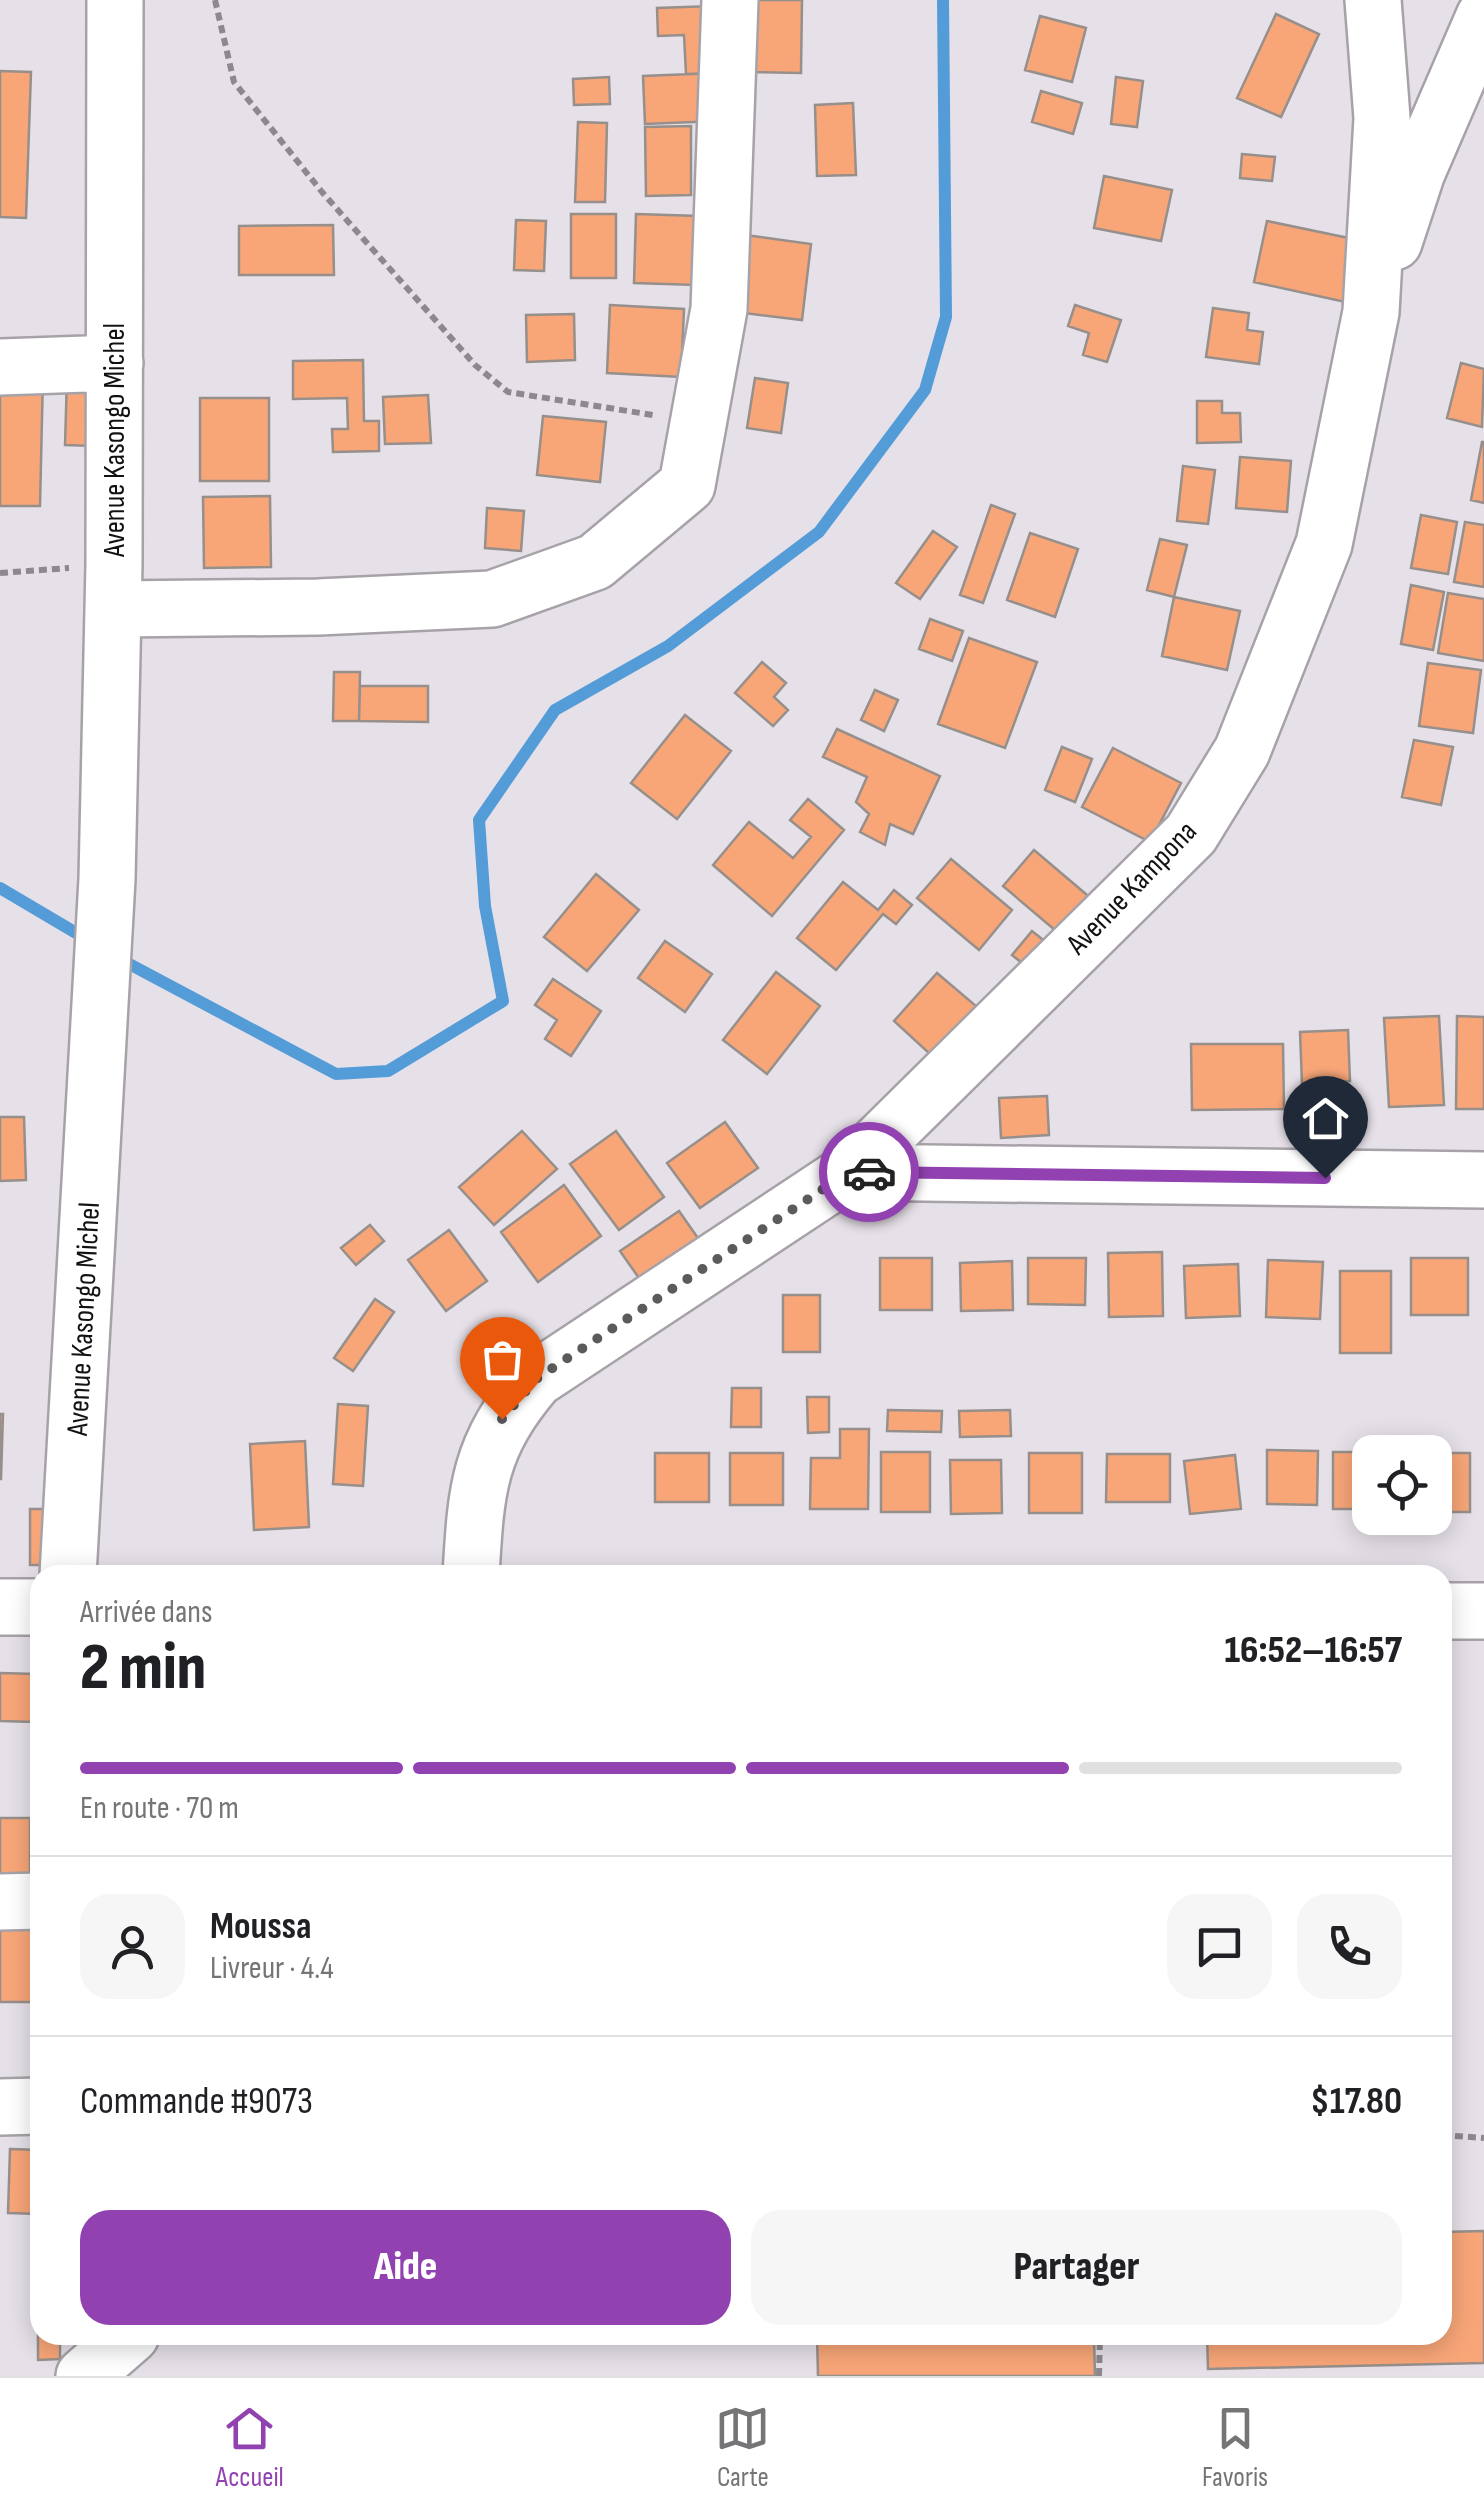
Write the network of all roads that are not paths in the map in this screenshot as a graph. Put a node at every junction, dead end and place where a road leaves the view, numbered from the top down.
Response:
1 (115, 0) edge
2 (730, 0) edge
3 (1373, 0) edge
4 (1484, 17) edge
5 (1372, 312) junction
6 (115, 363) junction
7 (0, 367) edge
8 (114, 587) junction
9 (849, 1172) junction
10 (1484, 1180) edge
11 (69, 1565) edge
12 (472, 1565) edge
13 (30, 1607) edge
14 (0, 1608) edge
15 (1452, 1610) edge
16 (1484, 1611) edge
17 (30, 1901) edge
18 (0, 1902) edge
19 (30, 2106) edge
20 (0, 2107) edge
21 (80, 2345) edge
22 (119, 2345) edge
23 (82, 2376) edge

1 - 6 street, Avenue Kasongo Michel
2 - 8 street
3 - 5 street, Avenue Kampona
4 - 5 street
5 - 9 street, Avenue Kampona
6 - 7 street
6 - 8 street, Avenue Kasongo Michel
8 - 11 street, Avenue Kasongo Michel
9 - 10 street
9 - 12 street, Avenue Kampona
13 - 14 street
15 - 16 street
17 - 18 street
19 - 20 street
21 - 23 street
22 - 23 street

